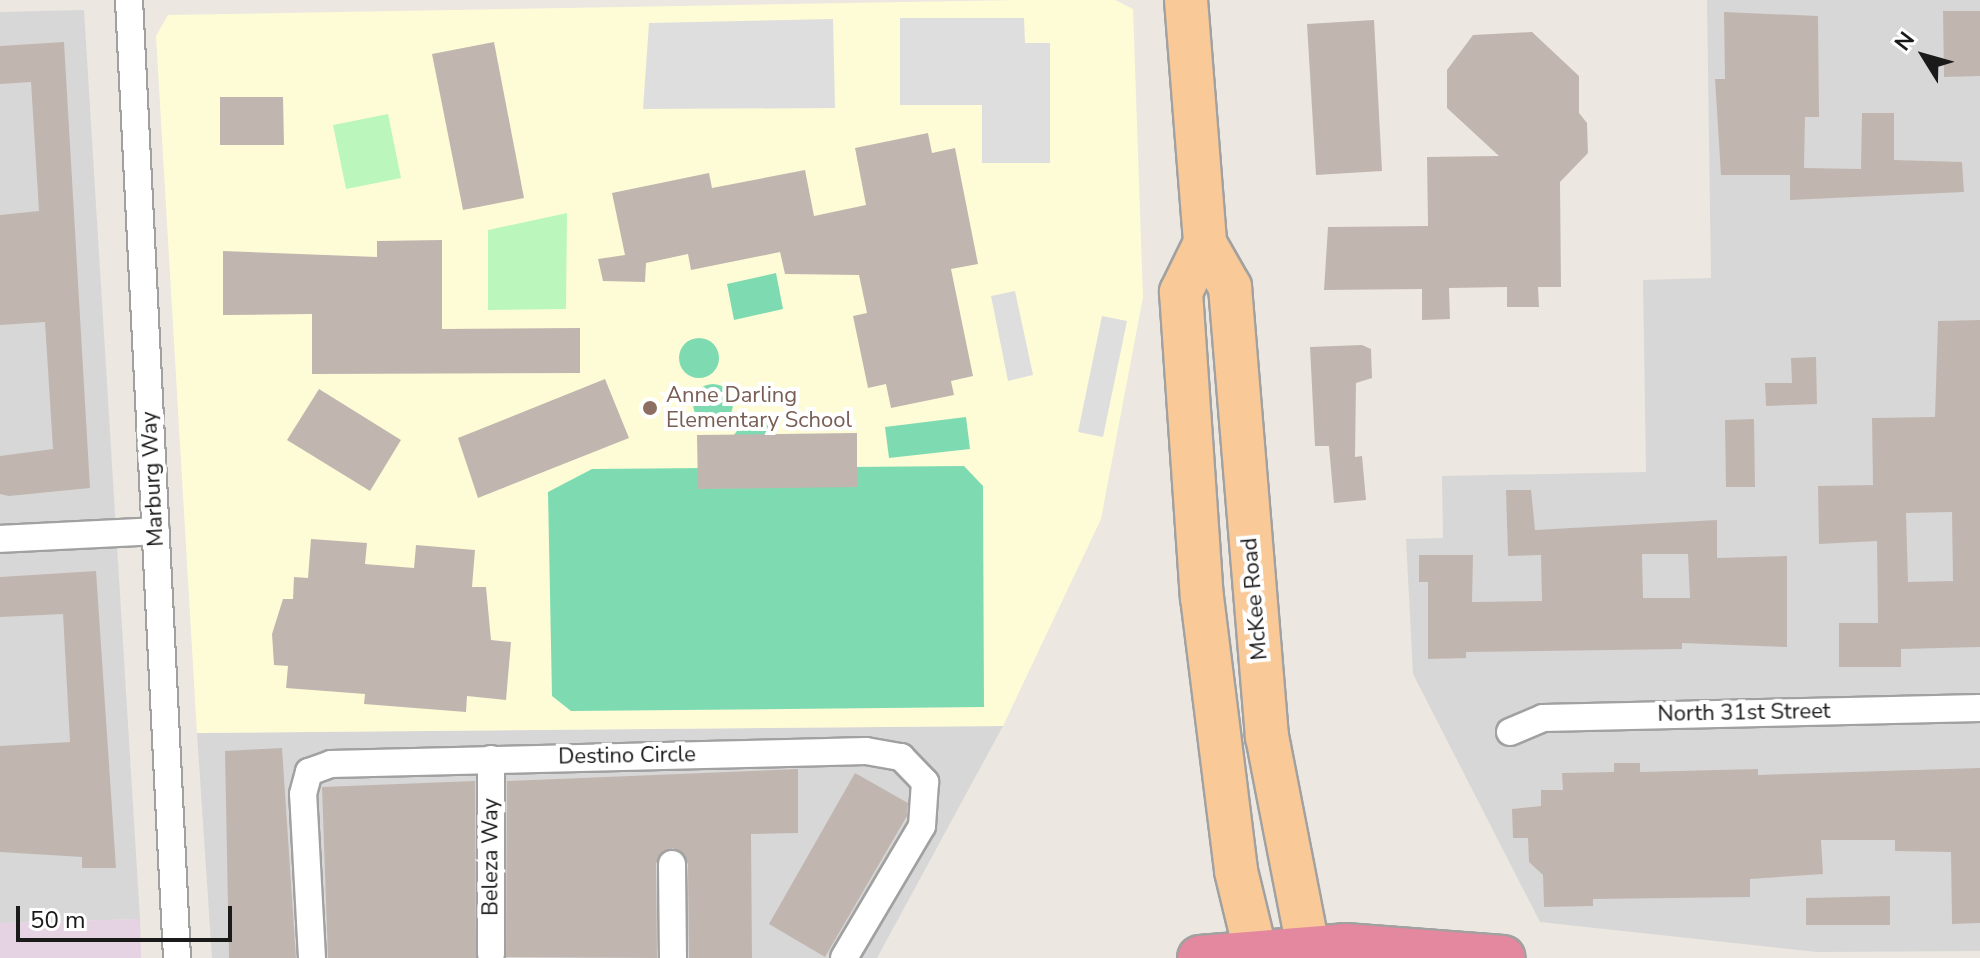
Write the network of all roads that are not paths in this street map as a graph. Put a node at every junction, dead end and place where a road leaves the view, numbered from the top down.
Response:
1 (129, 0) edge
2 (1186, 0) edge
3 (1205, 243) junction
4 (156, 531) junction
5 (0, 539) edge
6 (1980, 708) edge
7 (1510, 732) dead end
8 (491, 759) junction
9 (672, 864) dead end
10 (1309, 953) edge
11 (491, 954) dead end
12 (1257, 956) edge
13 (177, 958) edge
14 (312, 958) edge
15 (673, 958) edge
16 (844, 958) edge
17 (1200, 958) edge
18 (1503, 958) edge

1 - 4 street, Marburg Way
2 - 3 main road, McKee Road
3 - 10 main road, McKee Road
3 - 12 main road
4 - 5 street
4 - 13 street, Marburg Way
6 - 7 street, North 31st Street
8 - 11 street, Beleza Way
8 - 14 street, Destino Circle
8 - 16 street, Destino Circle
9 - 15 street
10 - 12 highway
10 - 18 highway
12 - 17 highway

